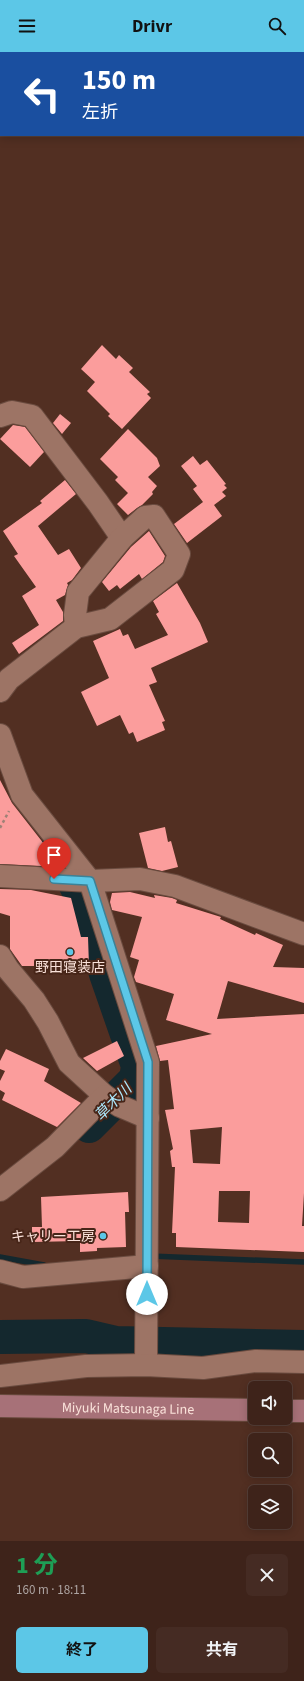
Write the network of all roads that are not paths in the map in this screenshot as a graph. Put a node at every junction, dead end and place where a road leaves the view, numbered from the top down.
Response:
1 (0, 416) edge
2 (122, 538) junction
3 (76, 627) junction
4 (0, 691) edge
5 (0, 735) edge
6 (0, 876) edge
7 (79, 881) junction
8 (304, 934) edge
9 (0, 956) edge
10 (112, 1100) junction
11 (148, 1118) junction
12 (0, 1190) edge
13 (147, 1258) junction
14 (0, 1271) edge
15 (146, 1350) junction
16 (304, 1362) edge
17 (0, 1376) edge
18 (0, 1406) edge
19 (248, 1410) edge
20 (292, 1411) edge
21 (304, 1411) edge

1 - 2 street
2 - 3 street
2 - 3 street
3 - 4 street
5 - 7 street
6 - 7 street
7 - 8 street
7 - 11 street
9 - 10 street
10 - 11 street
10 - 12 street
11 - 13 street
13 - 14 street
13 - 15 street
15 - 16 street
15 - 17 street
18 - 19 main road, Miyuki Matsunaga Line
20 - 21 main road

